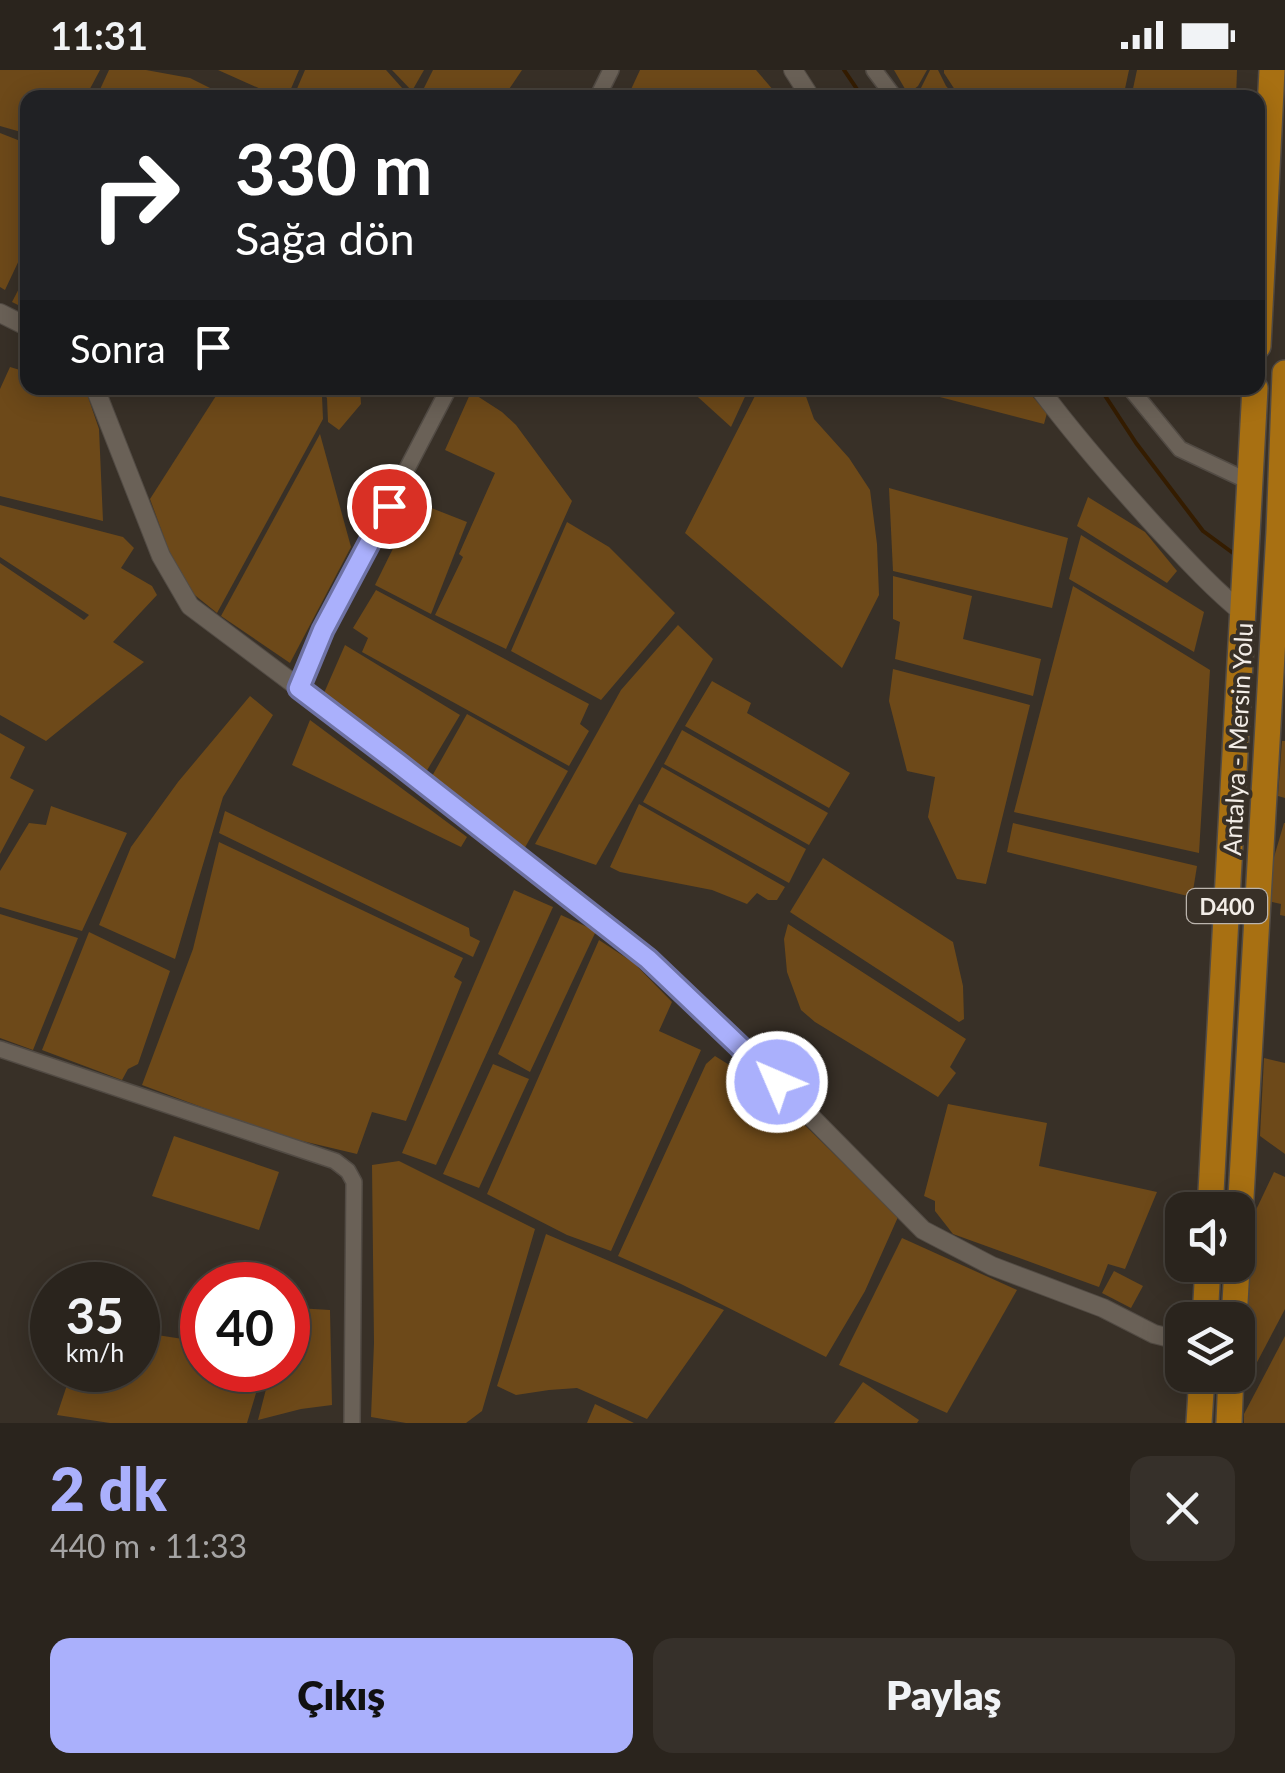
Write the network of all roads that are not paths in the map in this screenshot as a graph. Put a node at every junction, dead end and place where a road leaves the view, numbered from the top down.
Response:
1 (1272, 70) edge
2 (1265, 208) edge
3 (1285, 373) edge
4 (98, 395) edge
5 (446, 395) edge
6 (1044, 395) edge
7 (1136, 395) edge
8 (1255, 395) edge
9 (1250, 482) junction
10 (1282, 516) edge
11 (1244, 608) junction
12 (1279, 648) edge
13 (299, 688) junction
14 (0, 1050) edge
15 (1211, 1192) edge
16 (1235, 1302) edge
17 (1165, 1336) edge
18 (1201, 1392) edge
19 (1230, 1392) edge
20 (352, 1423) edge
21 (1199, 1423) edge
22 (1228, 1423) edge

1 - 2 highway
3 - 10 highway, Antalya - Mersin Yolu / D400
4 - 13 street
5 - 13 street
6 - 11 street
7 - 9 street
8 - 9 highway, Antalya - Mersin Yolu / D400
9 - 11 highway, Antalya - Mersin Yolu / D400
10 - 12 highway, Antalya - Mersin Yolu / D400
11 - 15 highway, Antalya - Mersin Yolu / D400
12 - 16 highway, Antalya - Mersin Yolu / D400
13 - 17 street
14 - 20 street
18 - 21 highway
19 - 22 highway

